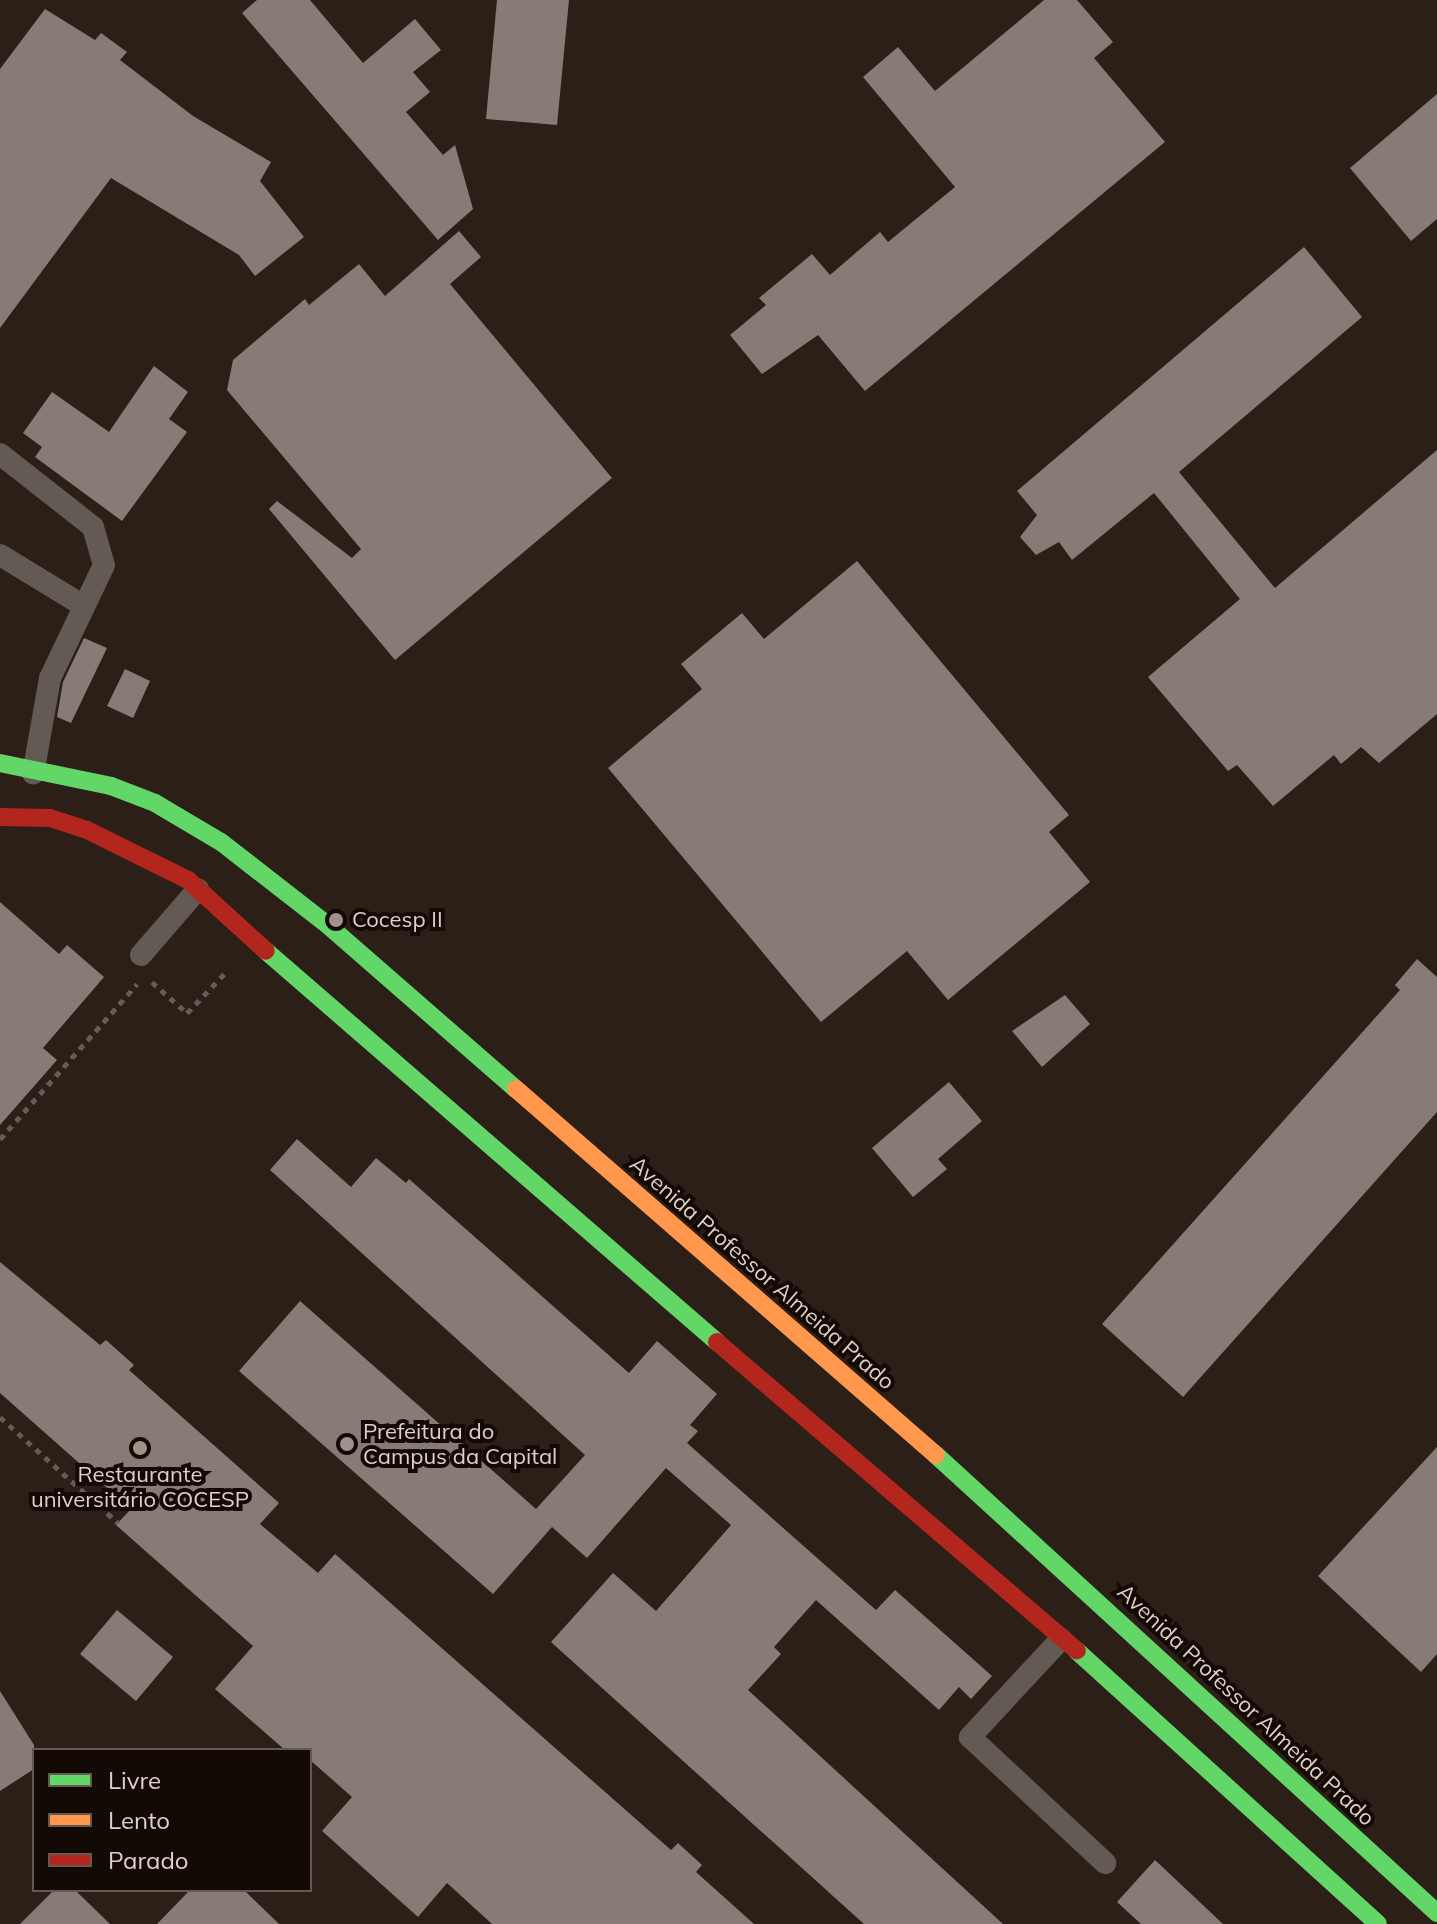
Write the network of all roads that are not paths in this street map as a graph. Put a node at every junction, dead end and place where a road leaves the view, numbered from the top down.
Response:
1 (0, 454) edge
2 (0, 555) edge
3 (84, 606) junction
4 (0, 763) edge
5 (33, 774) junction
6 (0, 817) edge
7 (198, 889) junction
8 (141, 955) dead end
9 (1011, 1520) junction
10 (1067, 1569) junction
11 (984, 1571) junction
12 (1029, 1587) junction
13 (1061, 1639) junction
14 (1105, 1863) dead end
15 (1437, 1913) edge
16 (1378, 1924) edge

1 - 3 lane
2 - 3 lane
3 - 5 lane
4 - 5 street, Avenida Professor Almeida Prado
5 - 9 street, Avenida Professor Almeida Prado
6 - 7 street
7 - 8 lane
7 - 11 street
9 - 10 street, Avenida Professor Almeida Prado
9 - 11 street
10 - 12 street
10 - 15 street, Avenida Professor Almeida Prado
11 - 12 street
12 - 13 street
13 - 14 lane
13 - 16 street

